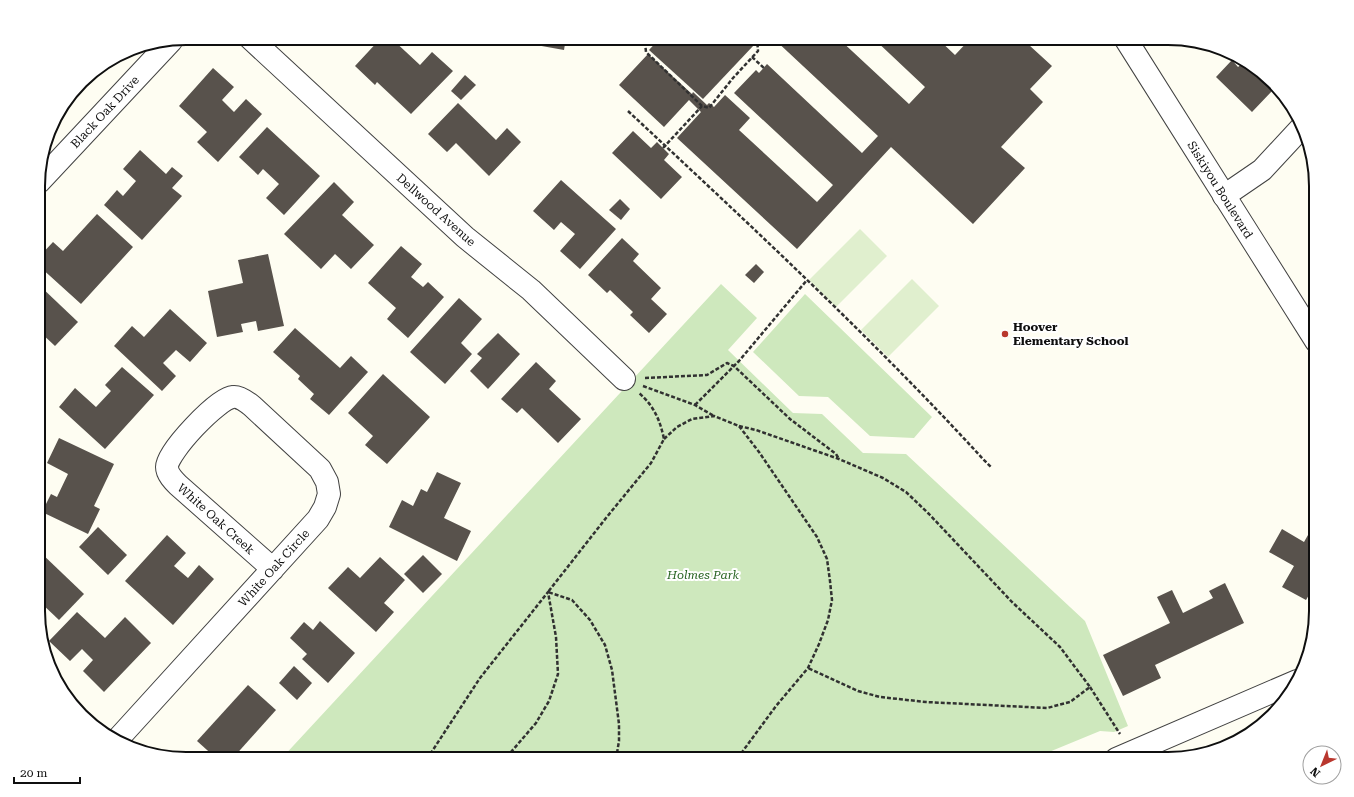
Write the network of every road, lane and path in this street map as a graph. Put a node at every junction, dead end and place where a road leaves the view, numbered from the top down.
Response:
1 (258, 45) edge
2 (645, 45) edge
3 (758, 45) edge
4 (1129, 45) edge
5 (166, 46) edge
6 (752, 57) junction
7 (764, 68) dead end
8 (702, 106) junction
9 (628, 111) dead end
10 (1298, 132) edge
11 (664, 147) junction
12 (45, 175) edge
13 (1224, 196) junction
14 (807, 280) junction
15 (1309, 330) edge
16 (734, 366) junction
17 (624, 379) junction
18 (233, 397) joint
19 (695, 405) junction
20 (714, 416) junction
21 (739, 426) junction
22 (664, 439) junction
23 (839, 459) junction
24 (991, 467) dead end
25 (273, 569) junction
26 (548, 592) junction
27 (808, 668) junction
28 (1287, 685) edge
29 (1090, 687) junction
30 (1120, 734) dead end
31 (121, 736) edge
32 (432, 752) edge
33 (510, 752) edge
34 (617, 752) edge
35 (742, 752) edge
36 (1132, 752) edge

1 - 17 street, Dellwood Avenue
2 - 8 path
3 - 6 path
4 - 13 street, Siskiyou Boulevard
5 - 12 street, Black Oak Drive
6 - 7 path
6 - 8 path
8 - 11 path
9 - 11 path
10 - 13 street
11 - 14 path
13 - 15 street, Siskiyou Boulevard
14 - 16 path
14 - 24 path
16 - 17 path
16 - 19 path
16 - 23 path
17 - 19 path
17 - 22 path
18 - 25 street, White Oak Circle
18 - 25 street, White Oak Creek
19 - 20 path
20 - 21 path
20 - 22 path
21 - 23 path
21 - 27 path
22 - 26 path
23 - 29 path
25 - 31 street, White Oak Circle
26 - 32 path
26 - 33 path
26 - 34 path
27 - 29 path
27 - 35 path
28 - 36 street
29 - 30 path

